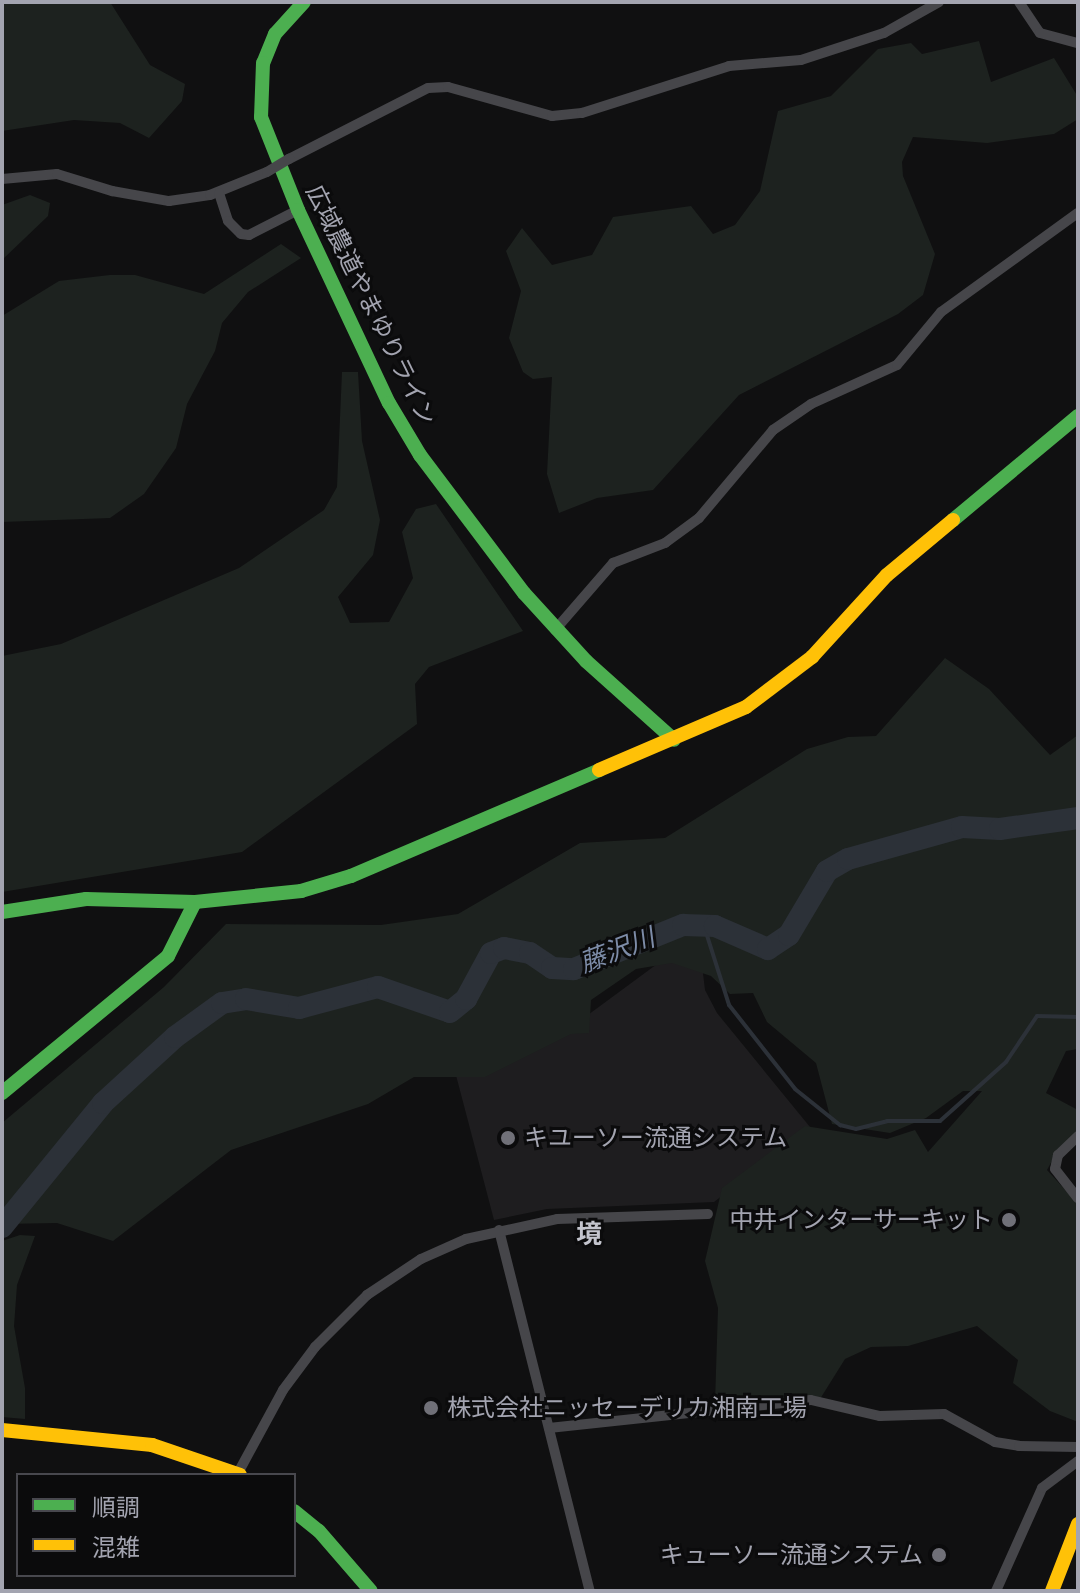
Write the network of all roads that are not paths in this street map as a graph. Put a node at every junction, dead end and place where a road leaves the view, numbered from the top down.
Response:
1 (304, 2) edge
2 (939, 2) edge
3 (1019, 2) edge
4 (1078, 43) edge
5 (2, 179) edge
6 (219, 193) junction
7 (298, 210) junction
8 (1078, 213) edge
9 (1078, 416) edge
10 (555, 630) junction
11 (674, 740) junction
12 (195, 902) junction
13 (2, 912) edge
14 (2, 1093) edge
15 (1078, 1136) edge
16 (1078, 1198) edge
17 (708, 1214) dead end
18 (499, 1230) junction
19 (549, 1428) junction
20 (2, 1430) edge
21 (1078, 1447) edge
22 (1078, 1461) edge
23 (236, 1473) edge
24 (240, 1473) edge
25 (296, 1513) edge
26 (1078, 1524) edge
27 (371, 1591) edge
28 (590, 1591) edge
29 (996, 1591) edge
30 (1052, 1591) edge

1 - 7 main road, 広域農道やまゆりライン
2 - 6 street, bridge
3 - 4 street
5 - 6 street
6 - 7 street
7 - 10 main road, 広域農道やまゆりライン
8 - 10 street
9 - 11 main road
10 - 11 main road, 広域農道やまゆりライン
11 - 12 main road
12 - 13 main road
12 - 14 main road
15 - 16 street
17 - 18 street
18 - 19 street
18 - 24 street
19 - 21 street
19 - 28 street
20 - 23 main road
22 - 29 street
25 - 27 main road
26 - 30 main road

